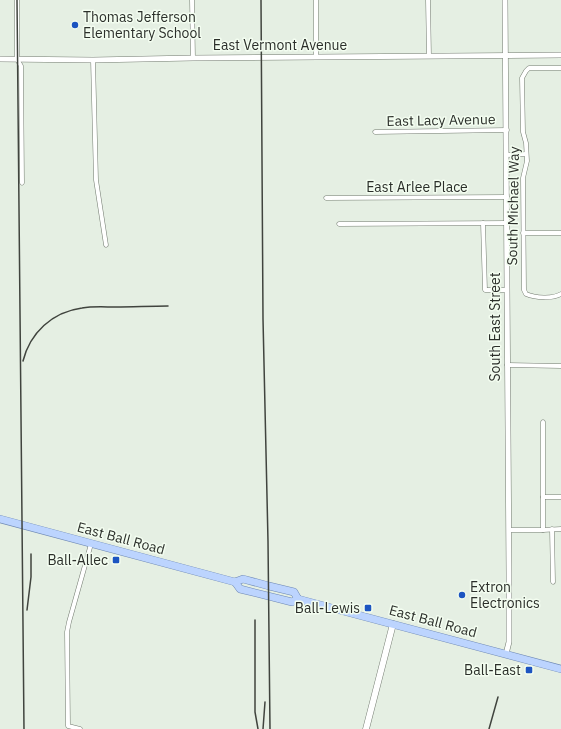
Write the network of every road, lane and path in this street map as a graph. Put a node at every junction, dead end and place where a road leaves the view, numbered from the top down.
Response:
1 (17, 0) edge
2 (192, 0) edge
3 (316, 0) edge
4 (428, 0) edge
5 (505, 0) edge
6 (561, 55) edge
7 (429, 56) junction
8 (506, 56) junction
9 (316, 57) junction
10 (193, 58) junction
11 (0, 59) edge
12 (17, 59) junction
13 (93, 60) junction
14 (561, 68) edge
15 (507, 130) junction
16 (375, 132) dead end
17 (526, 154) junction
18 (507, 155) junction
19 (22, 183) dead end
20 (507, 197) junction
21 (326, 198) dead end
22 (483, 223) junction
23 (507, 223) junction
24 (339, 224) dead end
25 (523, 233) junction
26 (561, 233) edge
27 (106, 246) dead end
28 (507, 290) junction
29 (561, 294) edge
30 (507, 366) junction
31 (561, 366) edge
32 (543, 422) dead end
33 (543, 497) junction
34 (561, 497) edge
35 (0, 519) edge
36 (552, 529) junction
37 (561, 529) edge
38 (509, 530) junction
39 (543, 530) junction
40 (91, 544) junction
41 (553, 582) dead end
42 (394, 624) junction
43 (506, 654) junction
44 (561, 669) edge
45 (80, 729) edge
46 (366, 729) edge

1 - 12 street
2 - 10 street
3 - 9 street
4 - 7 street
5 - 8 street, South East Street
6 - 8 street, East Vermont Avenue
7 - 8 street, East Vermont Avenue
7 - 9 street, East Vermont Avenue
8 - 15 street, South East Street
9 - 10 street, East Vermont Avenue
10 - 13 street, East Vermont Avenue
11 - 12 street, East Vermont Avenue
12 - 13 street, East Vermont Avenue
12 - 19 street
13 - 27 street
14 - 17 street, South Michael Way
15 - 16 street, East Lacy Avenue
15 - 18 street, South East Street
17 - 18 street
17 - 25 street, South Michael Way
18 - 20 street, South East Street
20 - 21 street, East Arlee Place
20 - 23 street, South East Street
22 - 23 street
22 - 24 street
22 - 28 street
23 - 28 street, South East Street
25 - 26 street
25 - 29 street, South Michael Way
28 - 30 street, South East Street
30 - 31 street
30 - 38 street, South East Street
32 - 33 street
33 - 34 street
33 - 39 street
35 - 40 main road, East Ball Road
36 - 37 street
36 - 39 street
36 - 41 street
38 - 39 street
38 - 43 street, South East Street
40 - 42 main road, East Ball Road
40 - 45 street
42 - 43 main road, East Ball Road
42 - 46 main road
43 - 44 main road, East Ball Road

